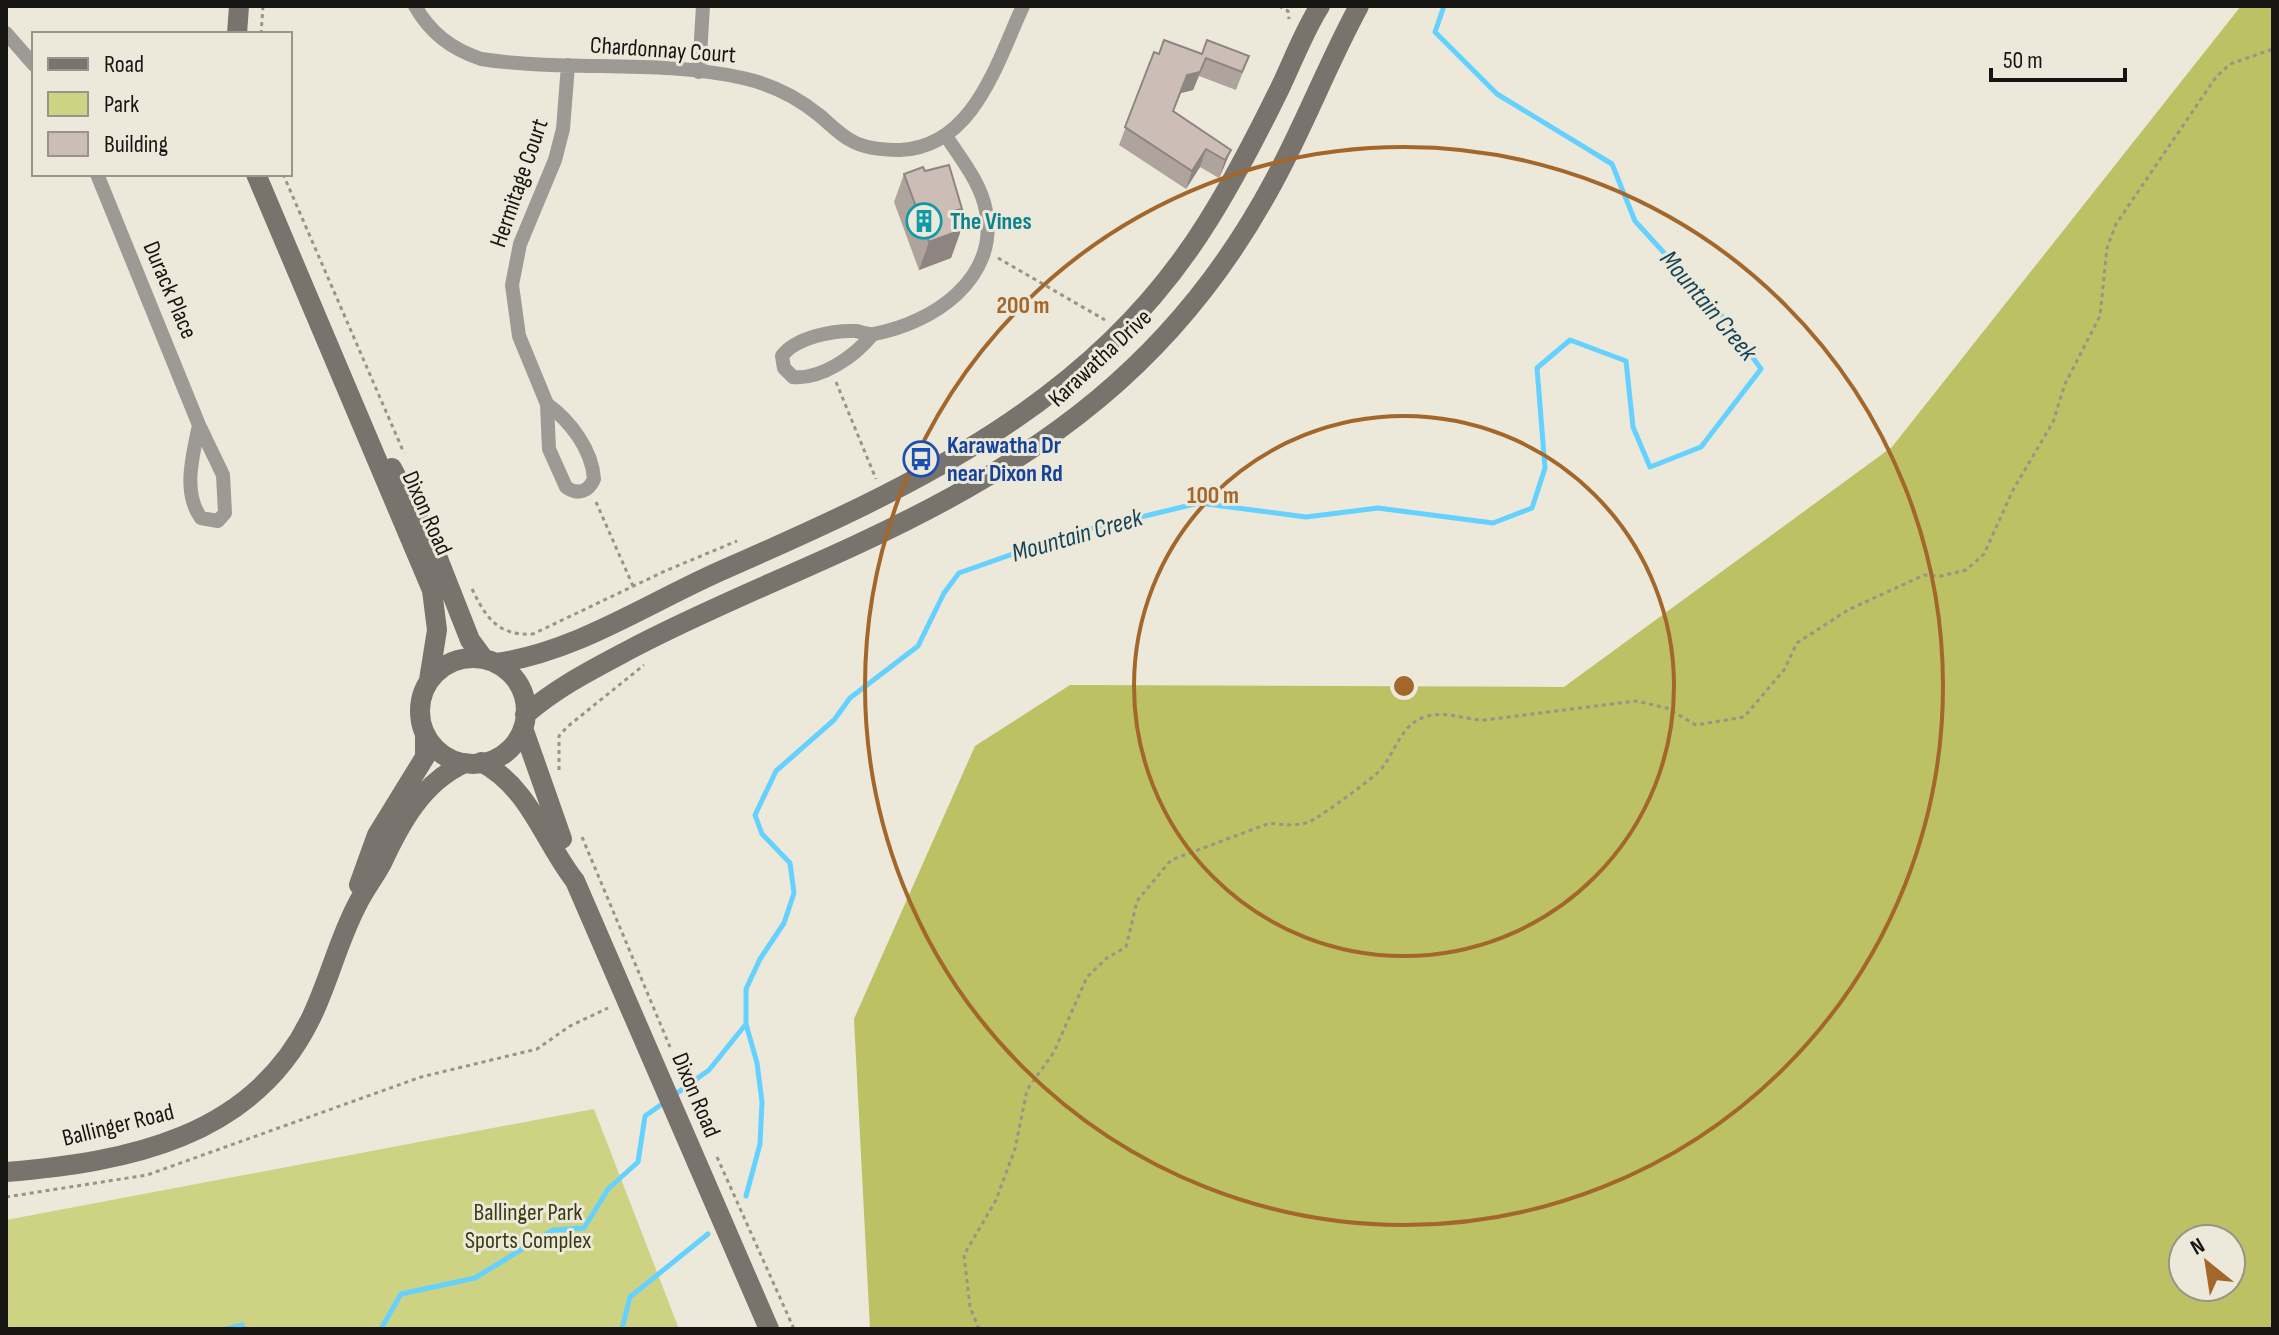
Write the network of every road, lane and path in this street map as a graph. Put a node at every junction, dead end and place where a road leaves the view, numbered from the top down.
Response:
1 (239, 6) edge
2 (263, 6) edge
3 (415, 6) edge
4 (703, 6) edge
5 (1023, 6) edge
6 (1279, 6) edge
7 (1359, 6) edge
8 (1315, 7) edge
9 (1347, 27) junction
10 (1287, 28) dead end
11 (237, 32) edge
12 (261, 32) edge
13 (6, 33) edge
14 (2273, 49) edge
15 (32, 63) edge
16 (568, 65) junction
17 (699, 72) junction
18 (946, 136) junction
19 (98, 176) edge
20 (257, 176) edge
21 (284, 176) edge
22 (983, 254) junction
23 (1095, 330) dead end
24 (872, 335) junction
25 (838, 386) dead end
26 (547, 404) junction
27 (361, 417) junction
28 (199, 425) junction
29 (408, 461) dead end
30 (888, 473) dead end
31 (585, 491) junction
32 (471, 587) dead end
33 (633, 588) dead end
34 (533, 634) dead end
35 (652, 660) dead end
36 (490, 661) junction
37 (429, 680) junction
38 (524, 722) junction
39 (425, 733) junction
40 (473, 763) junction
41 (560, 776) dead end
42 (579, 831) dead end
43 (575, 881) junction
44 (356, 905) junction
45 (611, 1007) dead end
46 (662, 1056) junction
47 (712, 1145) dead end
48 (6, 1172) edge
49 (6, 1197) edge
50 (769, 1329) edge
51 (794, 1329) edge
52 (979, 1329) edge

1 - 11 main road
2 - 12 path
3 - 16 street, Chardonnay Court
4 - 17 street
5 - 18 street, Chardonnay Court
6 - 10 path
7 - 9 main road, Karawatha Drive
8 - 9 main road
8 - 36 main road, Karawatha Drive
9 - 38 main road, Karawatha Drive
13 - 15 street
14 - 52 path
16 - 17 street, Chardonnay Court
16 - 26 street, Hermitage Court
17 - 18 street, Chardonnay Court
18 - 22 street
19 - 28 street, Durack Place
20 - 27 main road, Dixon Road
21 - 29 path
22 - 23 path
22 - 24 street
24 - 24 street
25 - 30 path
26 - 31 street, Hermitage Court
26 - 31 street, Hermitage Court
27 - 36 main road, Dixon Road
27 - 37 main road, Dixon Road
28 - 28 street, Durack Place
31 - 33 path
32 - 34 path
35 - 41 path
36 - 37 main road
36 - 38 main road
37 - 39 main road
38 - 40 main road
38 - 43 main road, Dixon Road
39 - 40 main road
39 - 44 main road, Ballinger Road
40 - 43 main road, Dixon Road
40 - 44 main road, Ballinger Road
42 - 46 path
43 - 46 main road, Dixon Road
44 - 48 main road, Ballinger Road
45 - 49 path
46 - 50 main road, Dixon Road
47 - 51 path

